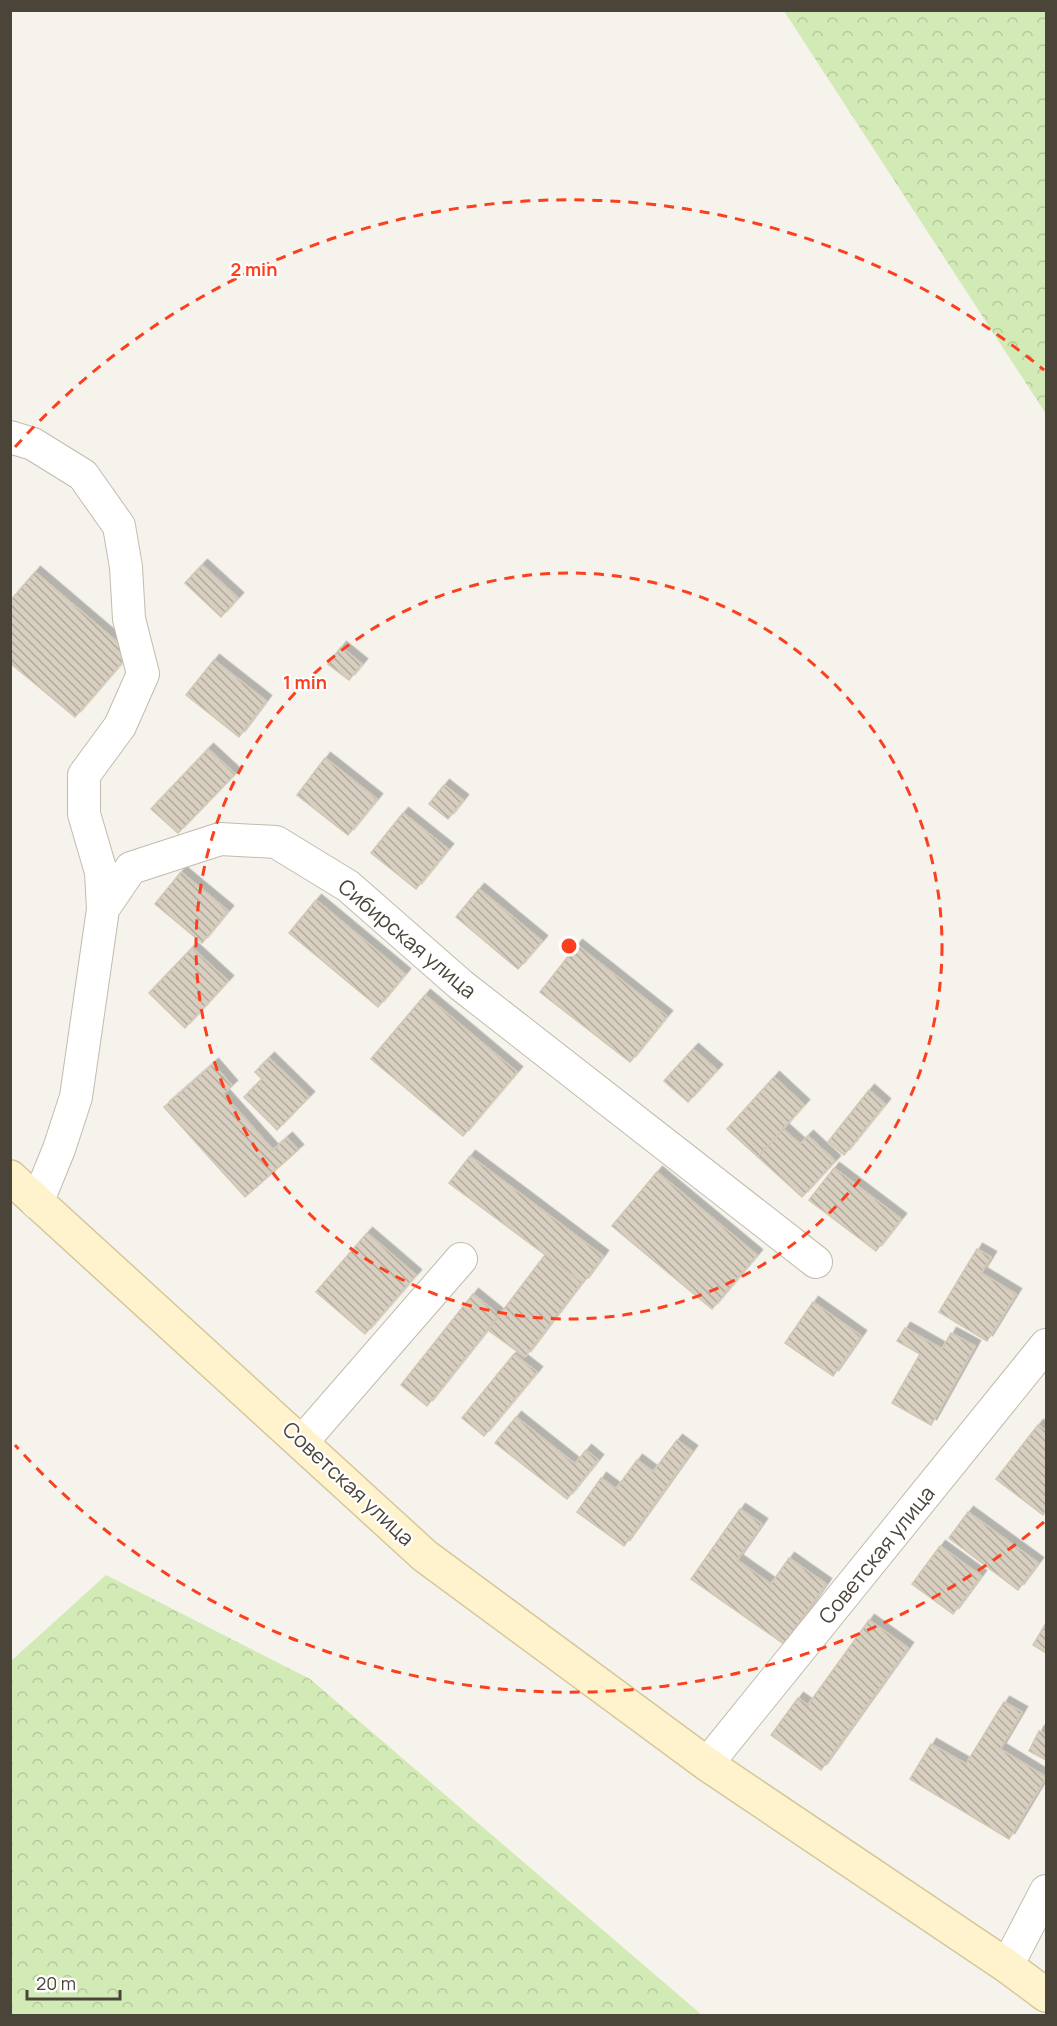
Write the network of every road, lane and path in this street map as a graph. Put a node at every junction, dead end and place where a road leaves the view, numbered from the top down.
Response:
1 (10, 437) edge
2 (103, 909) junction
3 (10, 1177) edge
4 (37, 1203) junction
5 (461, 1259) dead end
6 (816, 1262) dead end
7 (1047, 1345) edge
8 (302, 1442) junction
9 (707, 1764) junction
10 (1047, 1892) edge
11 (1007, 1966) junction
12 (1047, 1995) edge

1 - 2 street
2 - 4 street, Сибирская улица
2 - 6 street, Сибирская улица
3 - 4 main road, Советская улица
4 - 8 main road, Советская улица
5 - 8 street
7 - 9 street, Советская улица
8 - 9 main road, Советская улица
9 - 11 main road, Советская улица
10 - 11 street
11 - 12 main road, Советская улица

